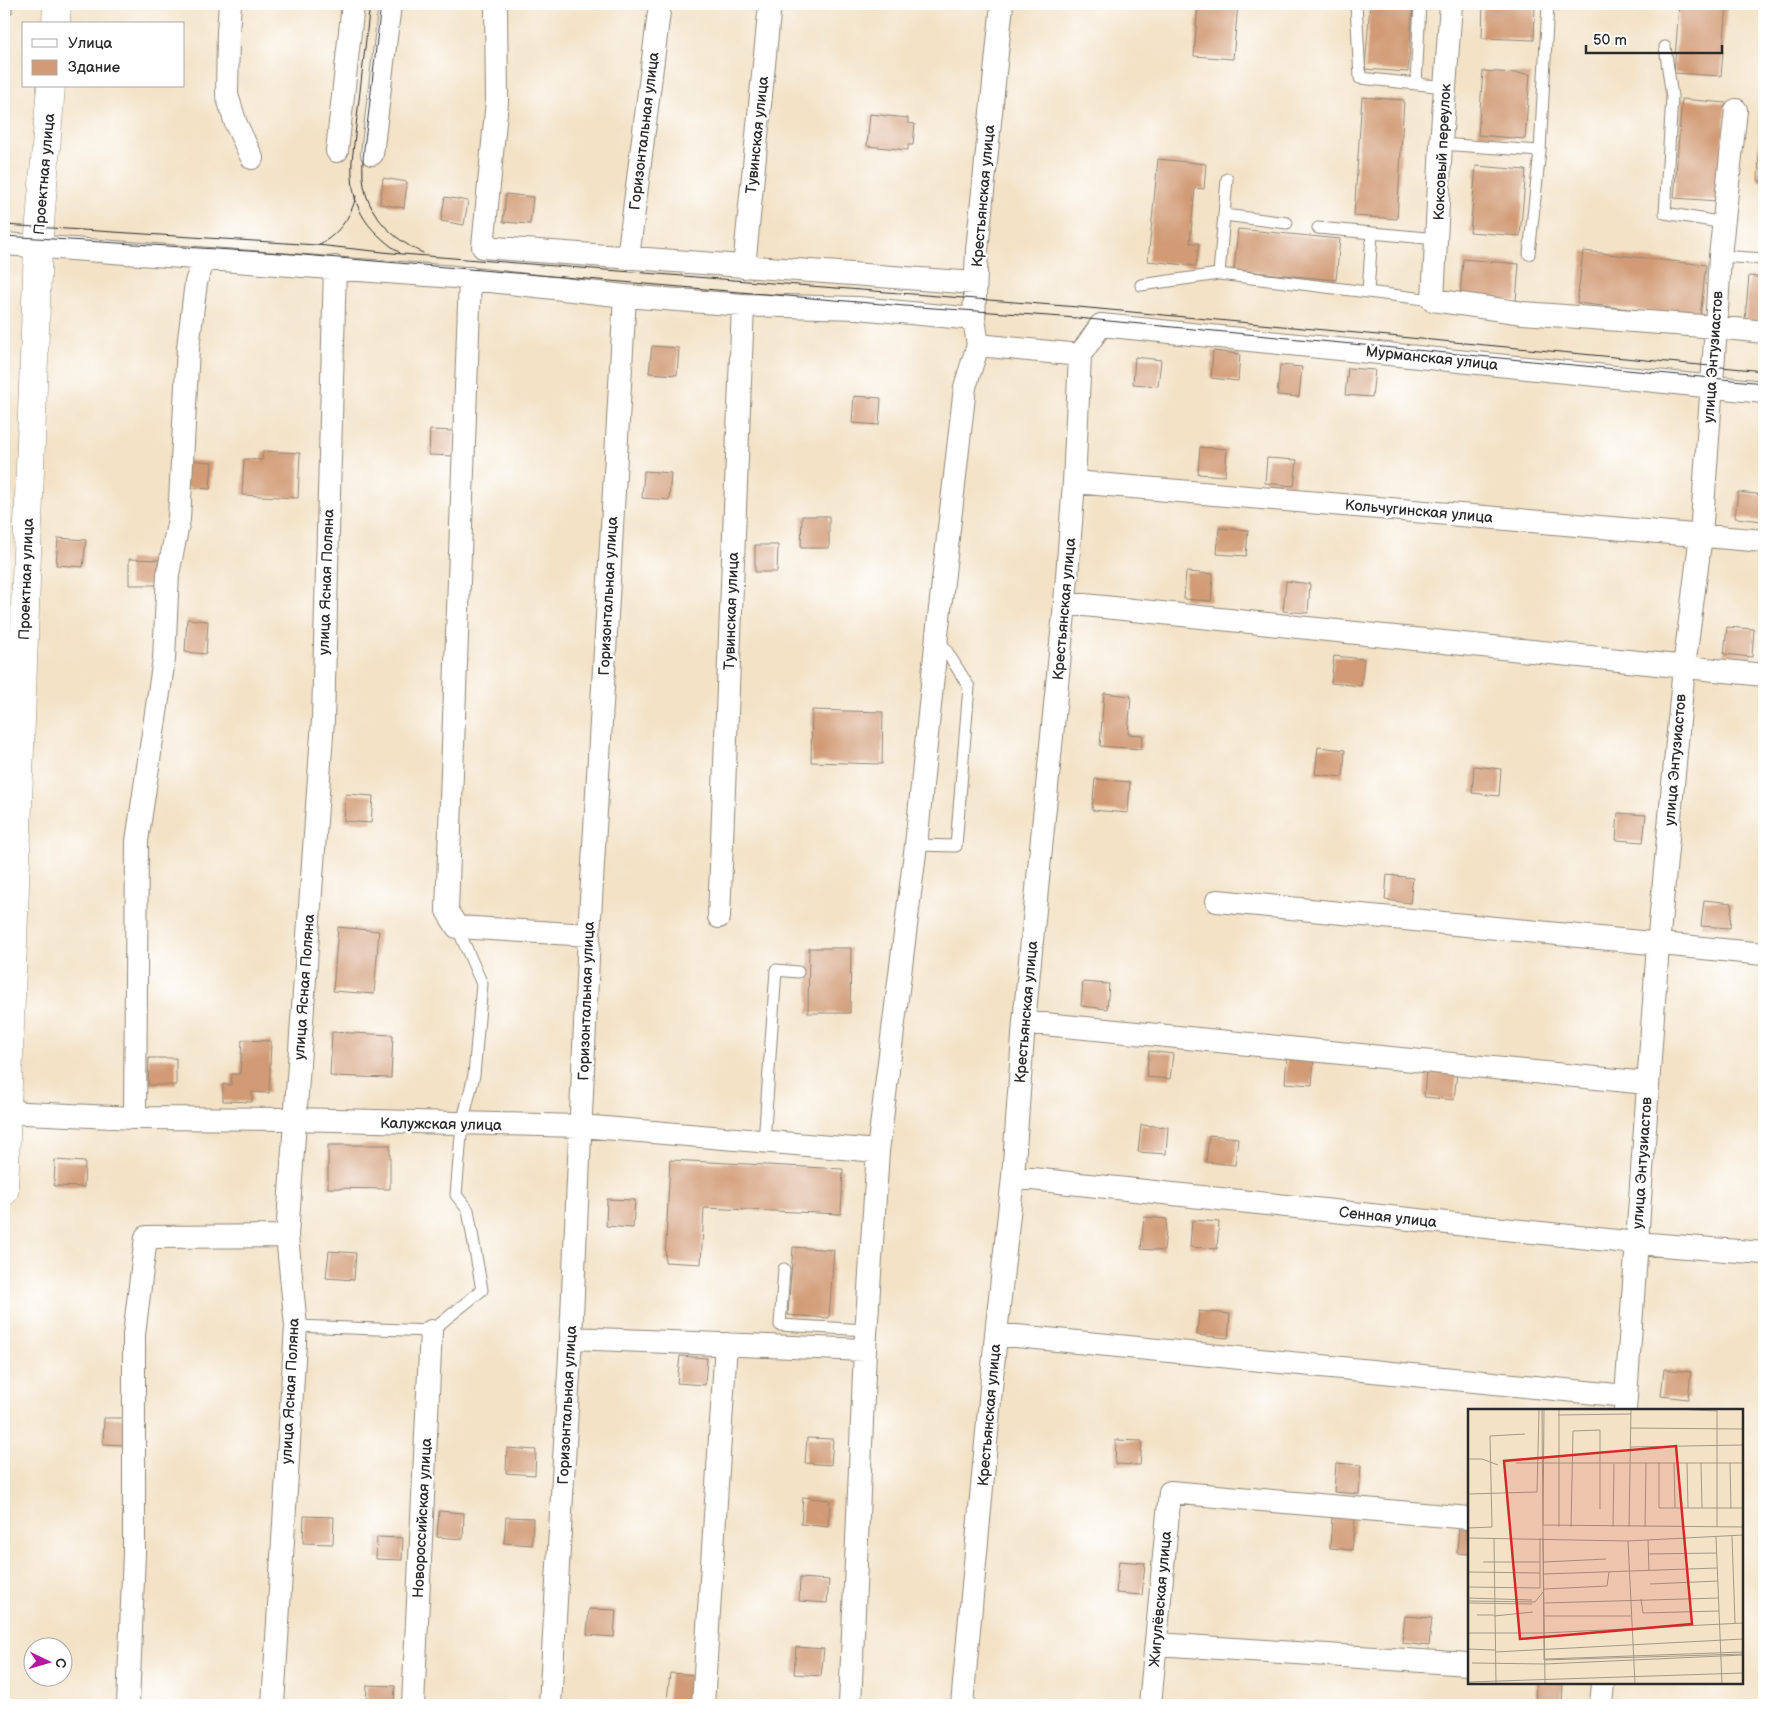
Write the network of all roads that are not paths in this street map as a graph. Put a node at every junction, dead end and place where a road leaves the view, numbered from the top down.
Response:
1 (58, 4) edge
2 (230, 4) edge
3 (353, 4) edge
4 (390, 4) edge
5 (496, 4) edge
6 (660, 4) edge
7 (770, 4) edge
8 (1002, 4) edge
9 (1356, 4) edge
10 (1420, 4) edge
11 (1451, 4) edge
12 (1548, 4) edge
13 (56, 22) edge
14 (1666, 47) dead end
15 (1416, 84) junction
16 (1445, 87) junction
17 (51, 88) edge
18 (1736, 110) dead end
19 (1441, 144) junction
20 (1540, 150) junction
21 (337, 151) dead end
22 (372, 154) dead end
23 (252, 158) dead end
24 (1227, 179) dead end
25 (1224, 215) junction
26 (1724, 223) junction
27 (1286, 224) dead end
28 (1318, 228) dead end
29 (1372, 233) junction
30 (1437, 239) junction
31 (4, 244) edge
32 (38, 247) junction
33 (1529, 254) dead end
34 (1720, 256) junction
35 (628, 258) junction
36 (1764, 259) edge
37 (204, 260) junction
38 (335, 267) junction
39 (744, 267) junction
40 (1219, 274) junction
41 (470, 278) junction
42 (975, 283) junction
43 (1141, 285) dead end
44 (1368, 292) junction
45 (625, 296) junction
46 (1433, 300) junction
47 (743, 305) junction
48 (974, 319) junction
49 (1716, 327) junction
50 (1764, 332) edge
51 (978, 345) junction
52 (1080, 355) junction
53 (1712, 387) junction
54 (1764, 392) edge
55 (1074, 482) junction
56 (1701, 535) junction
57 (1764, 541) edge
58 (1065, 603) junction
59 (937, 635) junction
60 (1684, 667) junction
61 (1764, 676) edge
62 (916, 846) junction
63 (1217, 901) dead end
64 (719, 917) dead end
65 (457, 927) junction
66 (589, 935) junction
67 (1658, 945) junction
68 (1764, 954) edge
69 (798, 972) dead end
70 (1024, 1022) junction
71 (1648, 1083) junction
72 (5, 1112) edge
73 (135, 1118) junction
74 (295, 1119) junction
75 (462, 1124) junction
76 (581, 1126) junction
77 (764, 1142) junction
78 (878, 1151) junction
79 (1012, 1177) junction
80 (4, 1192) edge
81 (287, 1236) junction
82 (1636, 1243) junction
83 (1764, 1253) edge
84 (784, 1269) dead end
85 (296, 1326) junction
86 (431, 1331) junction
87 (996, 1334) junction
88 (571, 1338) junction
89 (865, 1340) junction
90 (726, 1344) junction
91 (1625, 1403) edge
92 (1468, 1518) edge
93 (1156, 1644) junction
94 (1468, 1664) edge
95 (1603, 1684) edge
96 (128, 1705) edge
97 (273, 1705) edge
98 (413, 1705) edge
99 (550, 1705) edge
100 (703, 1705) edge
101 (850, 1705) edge
102 (962, 1705) edge
103 (1150, 1705) edge
104 (1601, 1705) edge

1 - 13 main road
2 - 23 street
3 - 21 street
4 - 22 street
5 - 35 street
6 - 35 street, Горизонтальная улица
7 - 39 street, Тувинская улица
8 - 42 street, Крестьянская улица
9 - 15 lane
10 - 15 lane
11 - 16 street, Коксовый переулок
12 - 20 lane
14 - 26 lane
15 - 16 lane
16 - 19 street, Коксовый переулок
17 - 32 main road, Проектная улица
18 - 26 street, улица Энтузиастов
19 - 20 lane
19 - 30 street, Коксовый переулок
20 - 33 lane
24 - 25 lane
25 - 27 lane
25 - 40 lane
26 - 34 street, улица Энтузиастов
28 - 29 lane
29 - 30 lane
29 - 44 lane
30 - 46 street, Коксовый переулок
31 - 32 street
32 - 37 street
32 - 72 main road, Проектная улица
34 - 36 lane
34 - 49 street, улица Энтузиастов
35 - 39 street
37 - 38 street
37 - 73 street
38 - 41 street
38 - 74 street, улица Ясная Поляна
39 - 42 street
40 - 43 lane
40 - 44 lane
41 - 45 street
41 - 65 street
42 - 48 street, Крестьянская улица
44 - 46 lane
45 - 47 street
45 - 66 street, Горизонтальная улица
46 - 49 street
47 - 48 street
47 - 64 street, Тувинская улица
48 - 51 street, Крестьянская улица
49 - 50 street
49 - 53 street, улица Энтузиастов
51 - 52 street
51 - 59 street, Крестьянская улица
52 - 53 street, Мурманская улица
52 - 55 street, Крестьянская улица
53 - 54 street, Мурманская улица
53 - 56 street, улица Энтузиастов
55 - 56 street, Кольчугинская улица
55 - 58 street, Крестьянская улица
56 - 57 street, Кольчугинская улица
56 - 60 street, улица Энтузиастов
58 - 60 street
58 - 70 street, Крестьянская улица
59 - 62 street, Крестьянская улица
59 - 62 lane
60 - 61 street
60 - 67 street, улица Энтузиастов
62 - 78 street, Крестьянская улица
63 - 67 street
65 - 66 street
65 - 75 lane
66 - 76 street, Горизонтальная улица
67 - 68 street
67 - 71 street, улица Энтузиастов
69 - 77 lane
70 - 71 street
70 - 79 street, Крестьянская улица
71 - 82 street, улица Энтузиастов
72 - 73 street, Калужская улица
72 - 80 main road, Проектная улица
73 - 74 street, Калужская улица
74 - 75 street, Калужская улица
74 - 81 street, улица Ясная Поляна
75 - 76 street, Калужская улица
75 - 86 lane
76 - 77 street, Калужская улица
76 - 88 street, Горизонтальная улица
77 - 78 street, Калужская улица
78 - 89 street, Крестьянская улица
79 - 82 street, Сенная улица
79 - 87 street, Крестьянская улица
81 - 85 street, улица Ясная Поляна
81 - 96 street
82 - 83 street, Сенная улица
82 - 91 street, улица Энтузиастов
84 - 89 lane
85 - 86 lane
85 - 97 street, улица Ясная Поляна
86 - 98 street, Новороссийская улица
87 - 91 street
87 - 102 street, Крестьянская улица
88 - 90 street
88 - 99 street, Горизонтальная улица
89 - 90 street
89 - 101 street, Крестьянская улица
90 - 100 street
92 - 93 street, Жигулёвская улица
93 - 94 street
93 - 103 street, Жигулёвская улица
95 - 104 street

